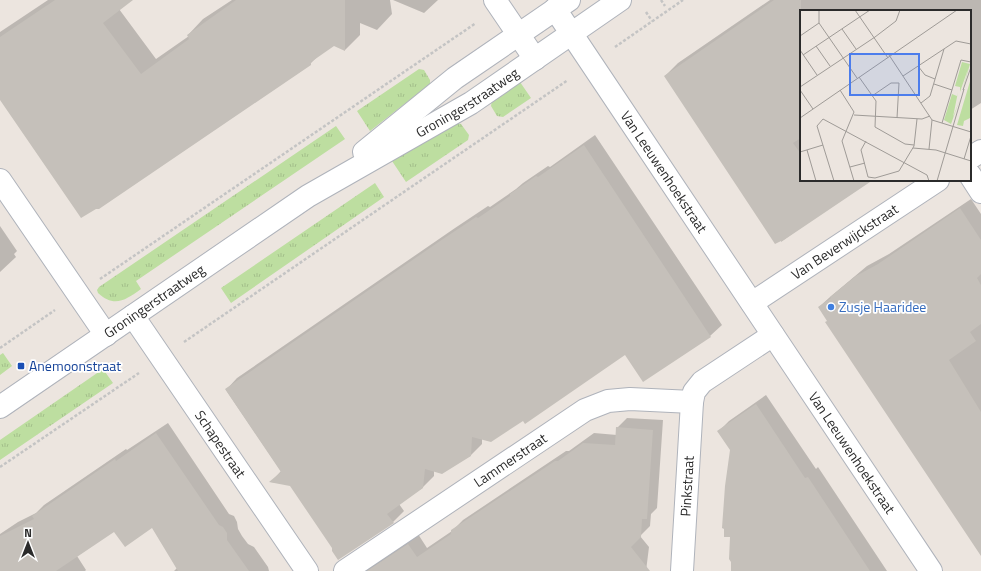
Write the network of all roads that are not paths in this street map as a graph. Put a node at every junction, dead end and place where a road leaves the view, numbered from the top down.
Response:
1 (620, 0) edge
2 (498, 3) edge
3 (562, 4) edge
4 (572, 33) junction
5 (518, 35) junction
6 (535, 59) junction
7 (981, 151) edge
8 (971, 157) edge
9 (971, 177) edge
10 (0, 180) edge
11 (936, 181) edge
12 (981, 192) edge
13 (308, 196) junction
14 (752, 303) junction
15 (133, 316) junction
16 (106, 335) junction
17 (773, 335) junction
18 (692, 402) junction
19 (0, 407) edge
20 (307, 571) edge
21 (345, 571) edge
22 (682, 571) edge
23 (931, 571) edge

1 - 4 street, Groningerstraatweg
2 - 5 street
3 - 4 street, Van Leeuwenhoekstraat
3 - 5 street, Groningerstraatweg
4 - 6 street, Groningerstraatweg
4 - 14 street, Van Leeuwenhoekstraat
5 - 6 street
5 - 13 street, Groningerstraatweg
6 - 13 street, Groningerstraatweg
7 - 8 street
9 - 12 street
10 - 16 street
11 - 14 street, Van Beverwijckstraat
13 - 15 street, Groningerstraatweg
14 - 17 street, Van Leeuwenhoekstraat
15 - 16 street, Groningerstraatweg
15 - 20 street, Schapestraat
16 - 19 street, Groningerstraatweg
17 - 18 street
17 - 23 street, Van Leeuwenhoekstraat
18 - 21 street, Lammerstraat
18 - 22 street, Pinkstraat

